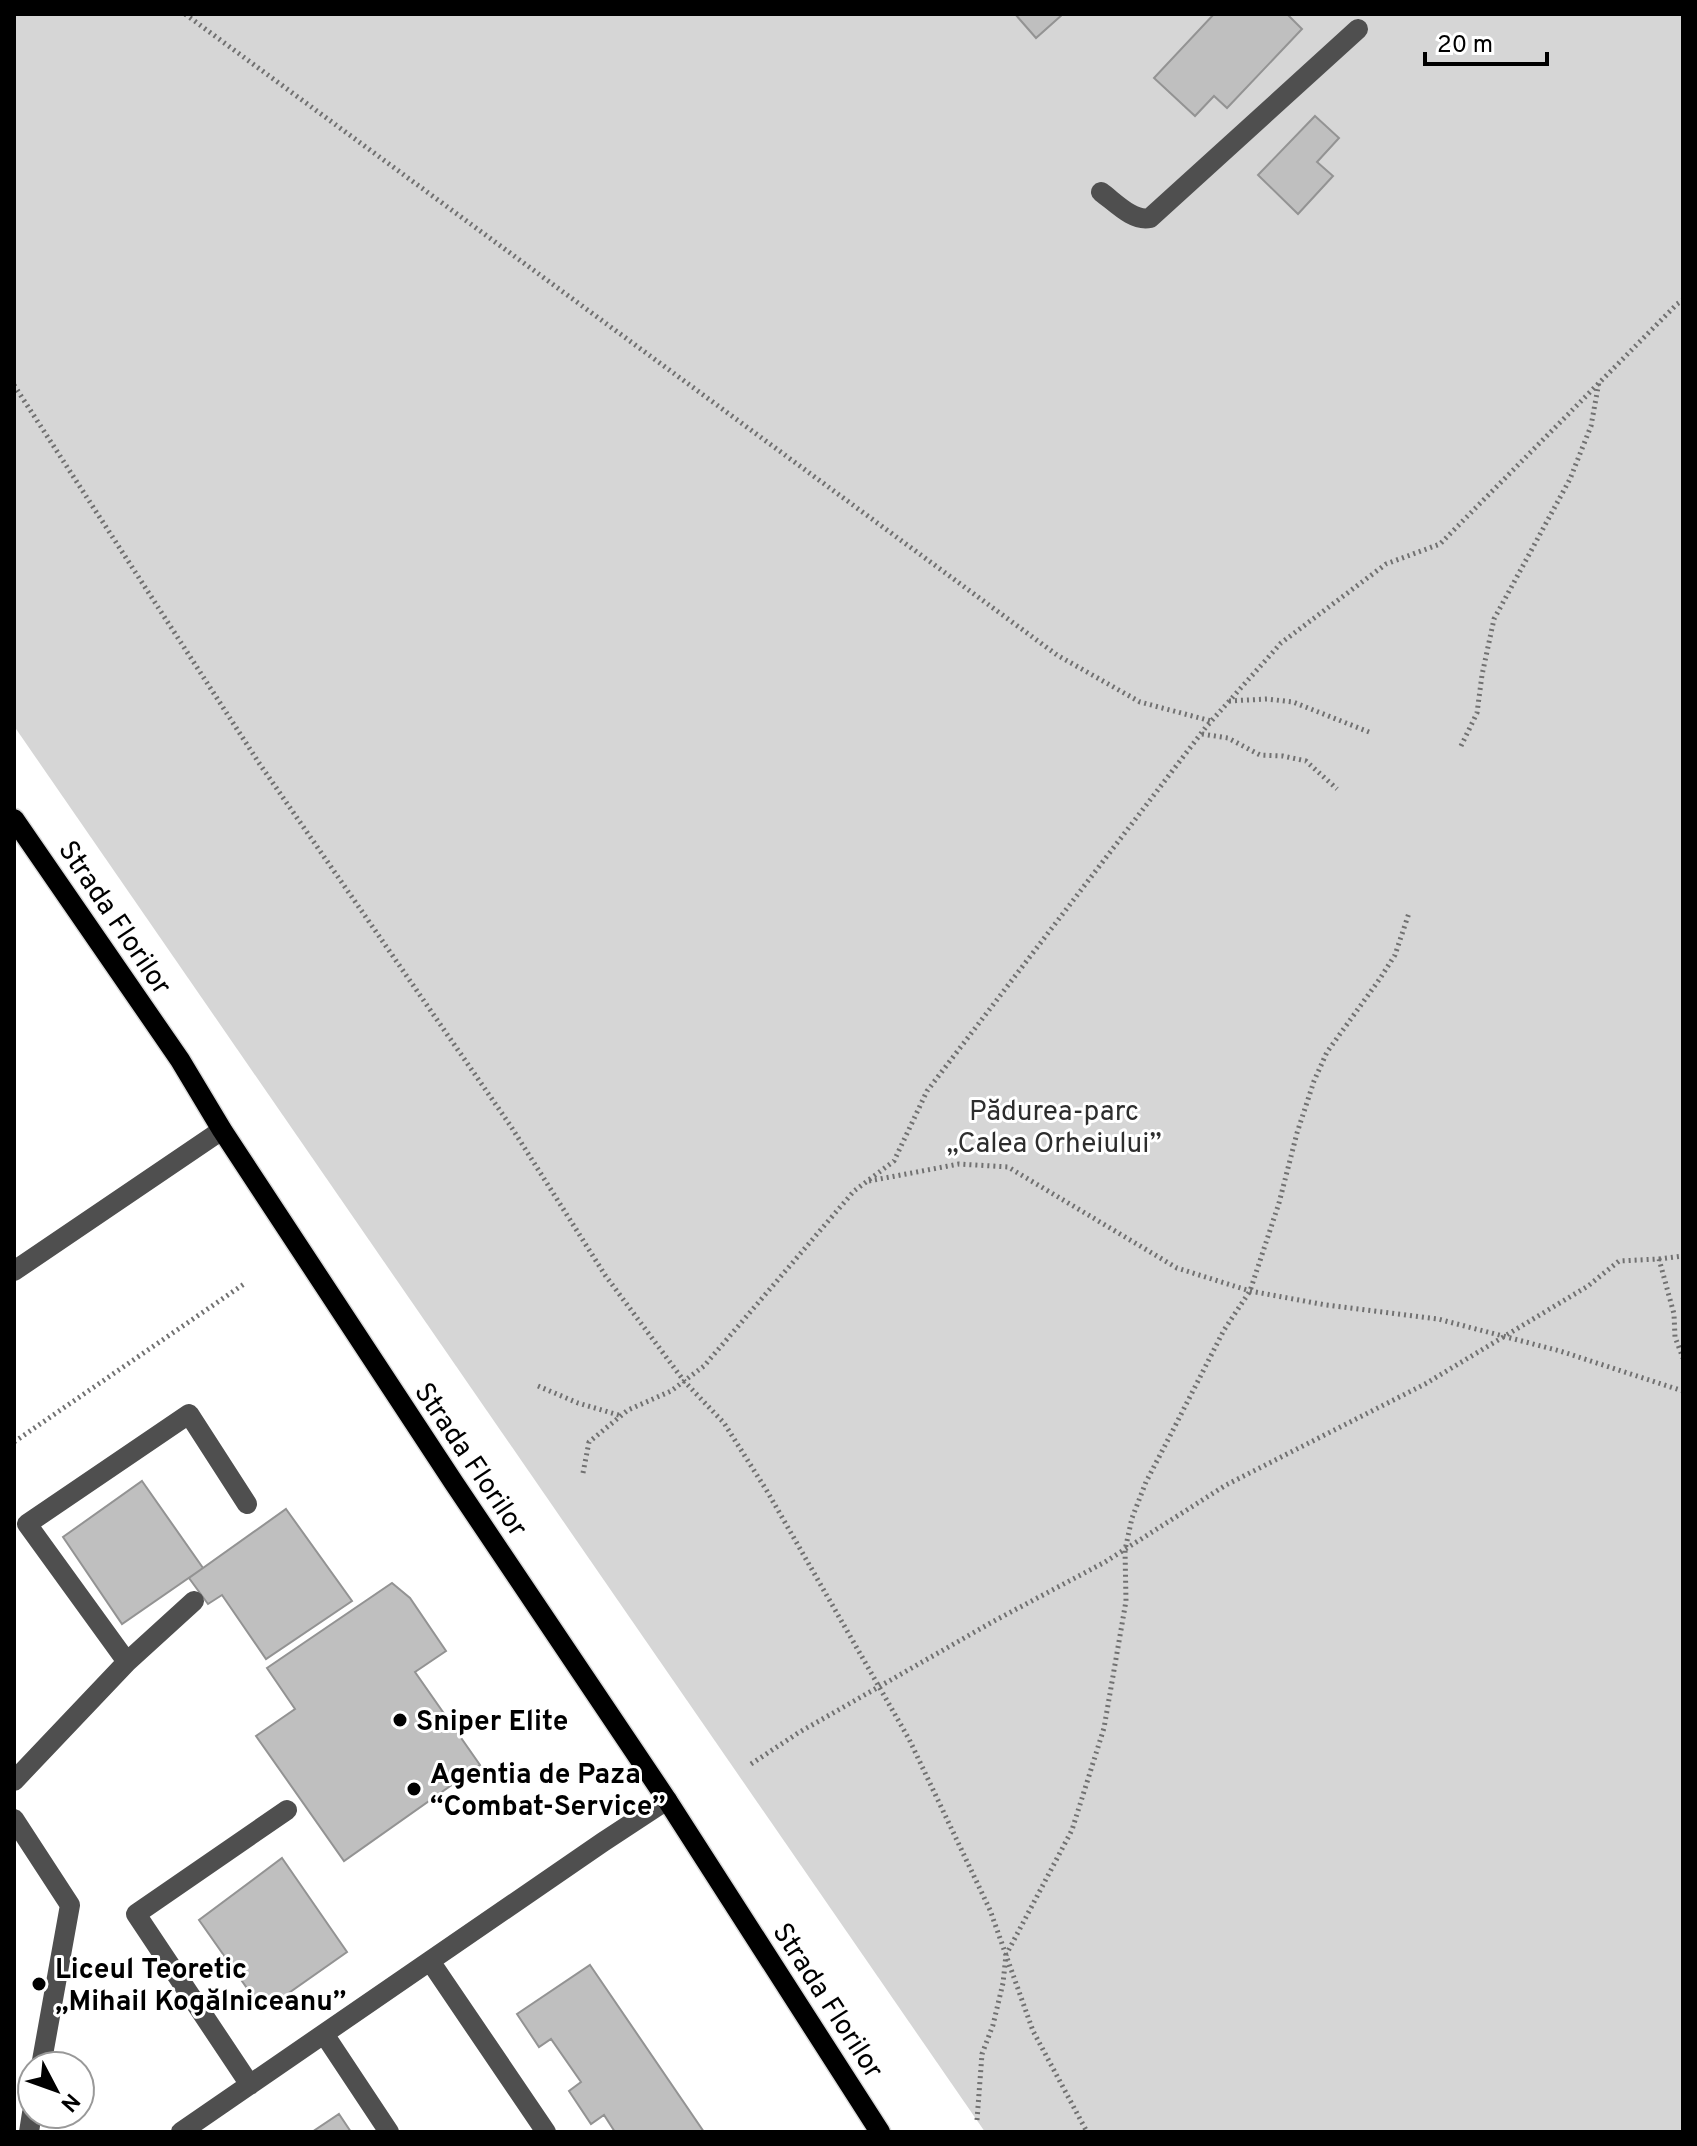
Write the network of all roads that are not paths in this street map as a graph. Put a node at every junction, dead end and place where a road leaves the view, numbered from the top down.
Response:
1 (1358, 29) dead end
2 (1101, 192) dead end
3 (14, 819) edge
4 (222, 1130) junction
5 (14, 1271) edge
6 (247, 1504) dead end
7 (194, 1601) dead end
8 (127, 1662) junction
9 (14, 1781) edge
10 (667, 1800) junction
11 (287, 1810) dead end
12 (14, 1819) edge
13 (430, 1961) junction
14 (324, 2034) junction
15 (44, 2050) edge
16 (250, 2085) junction
17 (181, 2132) edge
18 (389, 2132) edge
19 (546, 2132) edge
20 (880, 2132) edge

1 - 2 street
3 - 4 main road, Strada Florilor
4 - 5 street
4 - 10 main road, Strada Florilor
6 - 8 street
7 - 8 street
8 - 9 street
10 - 13 street
10 - 20 main road, Strada Florilor
11 - 16 street
12 - 15 street
13 - 14 street
13 - 19 street
14 - 16 street
14 - 18 street
16 - 17 street

